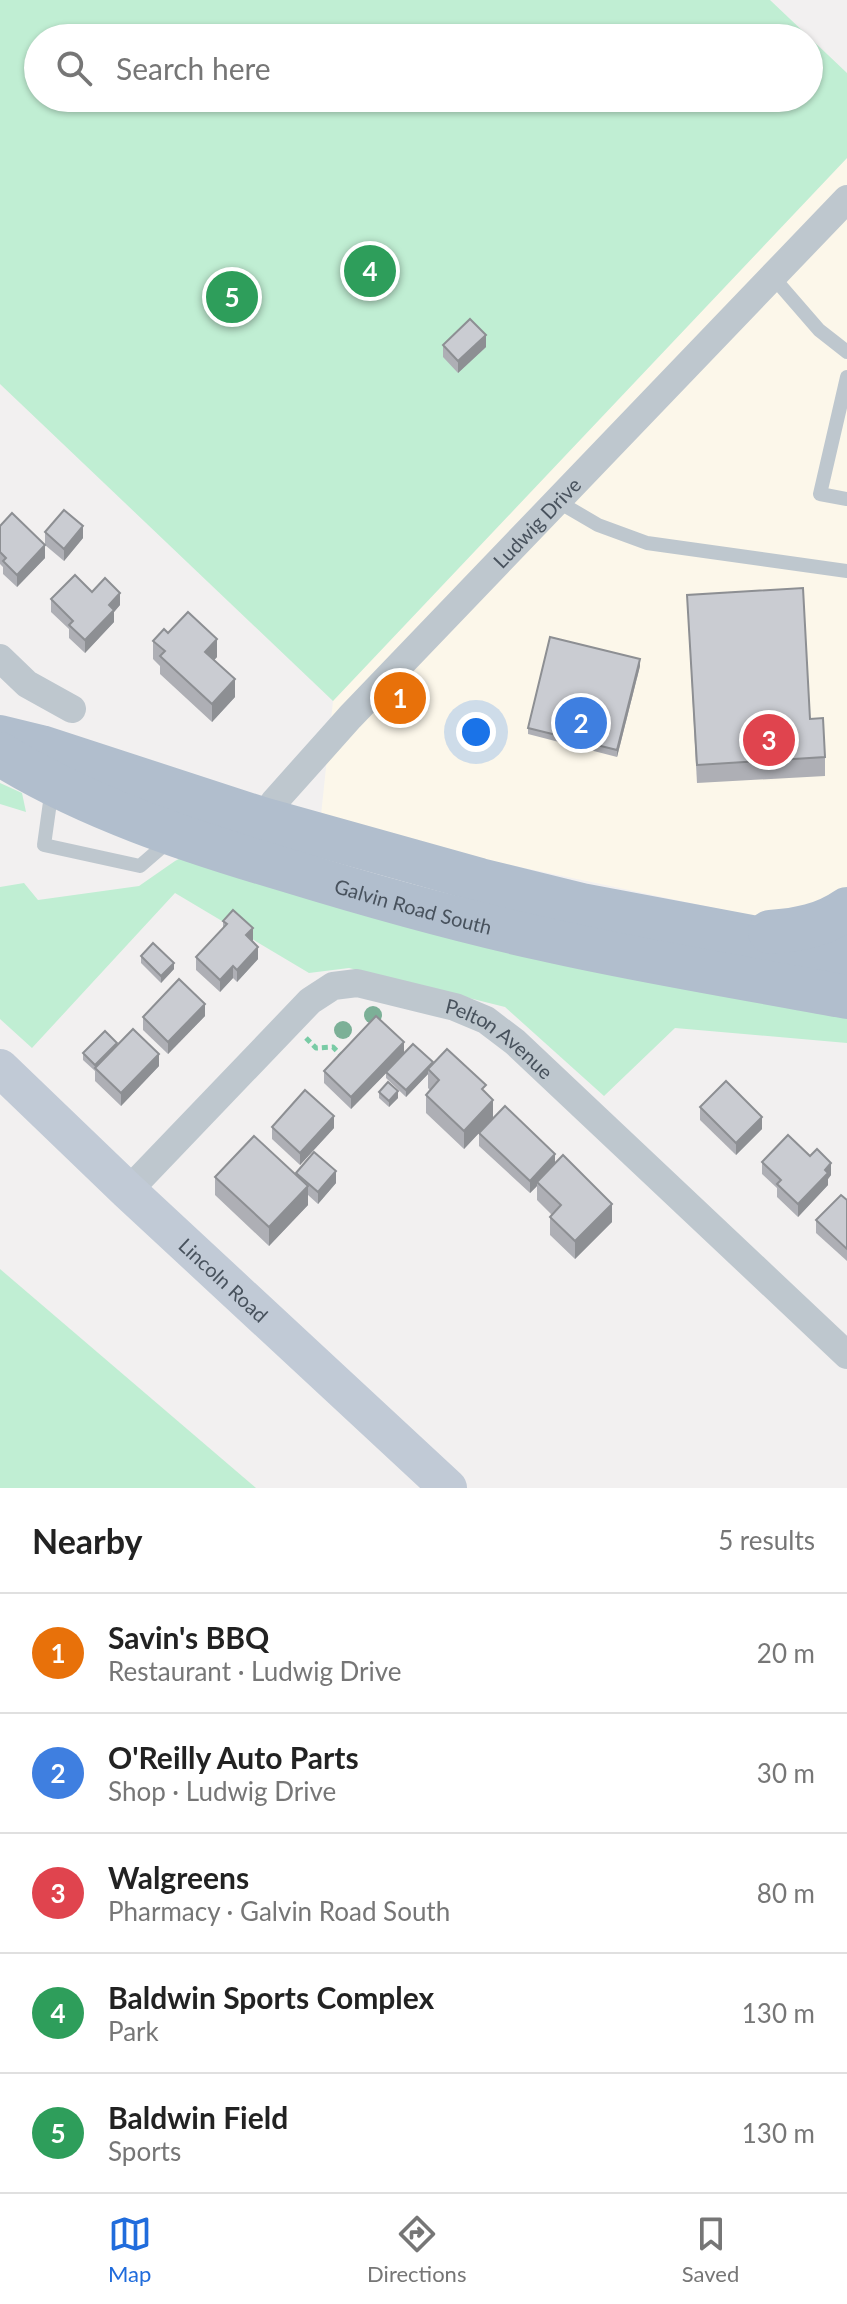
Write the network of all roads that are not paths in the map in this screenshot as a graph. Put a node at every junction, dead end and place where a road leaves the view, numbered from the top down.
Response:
1 (847, 199) edge
2 (773, 277) junction
3 (847, 352) edge
4 (847, 377) edge
5 (847, 499) edge
6 (557, 501) junction
7 (847, 571) edge
8 (0, 658) edge
9 (72, 709) dead end
10 (0, 737) edge
11 (0, 754) edge
12 (52, 784) junction
13 (177, 835) junction
14 (255, 839) junction
15 (847, 909) edge
16 (736, 934) junction
17 (847, 955) edge
18 (847, 997) edge
19 (0, 1068) edge
20 (128, 1191) junction
21 (847, 1355) edge
22 (448, 1488) edge

1 - 2 street, Ludwig Drive
2 - 3 lane
2 - 6 street, Ludwig Drive
4 - 5 lane
6 - 7 lane
6 - 14 street, Ludwig Drive
8 - 9 street
10 - 14 main road, Galvin Road South
11 - 12 main road, Galvin Road South
12 - 13 main road, Galvin Road South
12 - 13 lane
13 - 14 main road, Galvin Road South
14 - 16 main road, Galvin Road South
14 - 18 main road, Galvin Road South
15 - 16 main road
16 - 17 main road, Galvin Road South
19 - 20 main road, Lincoln Road
20 - 21 street, Pelton Avenue
20 - 22 main road, Lincoln Road

